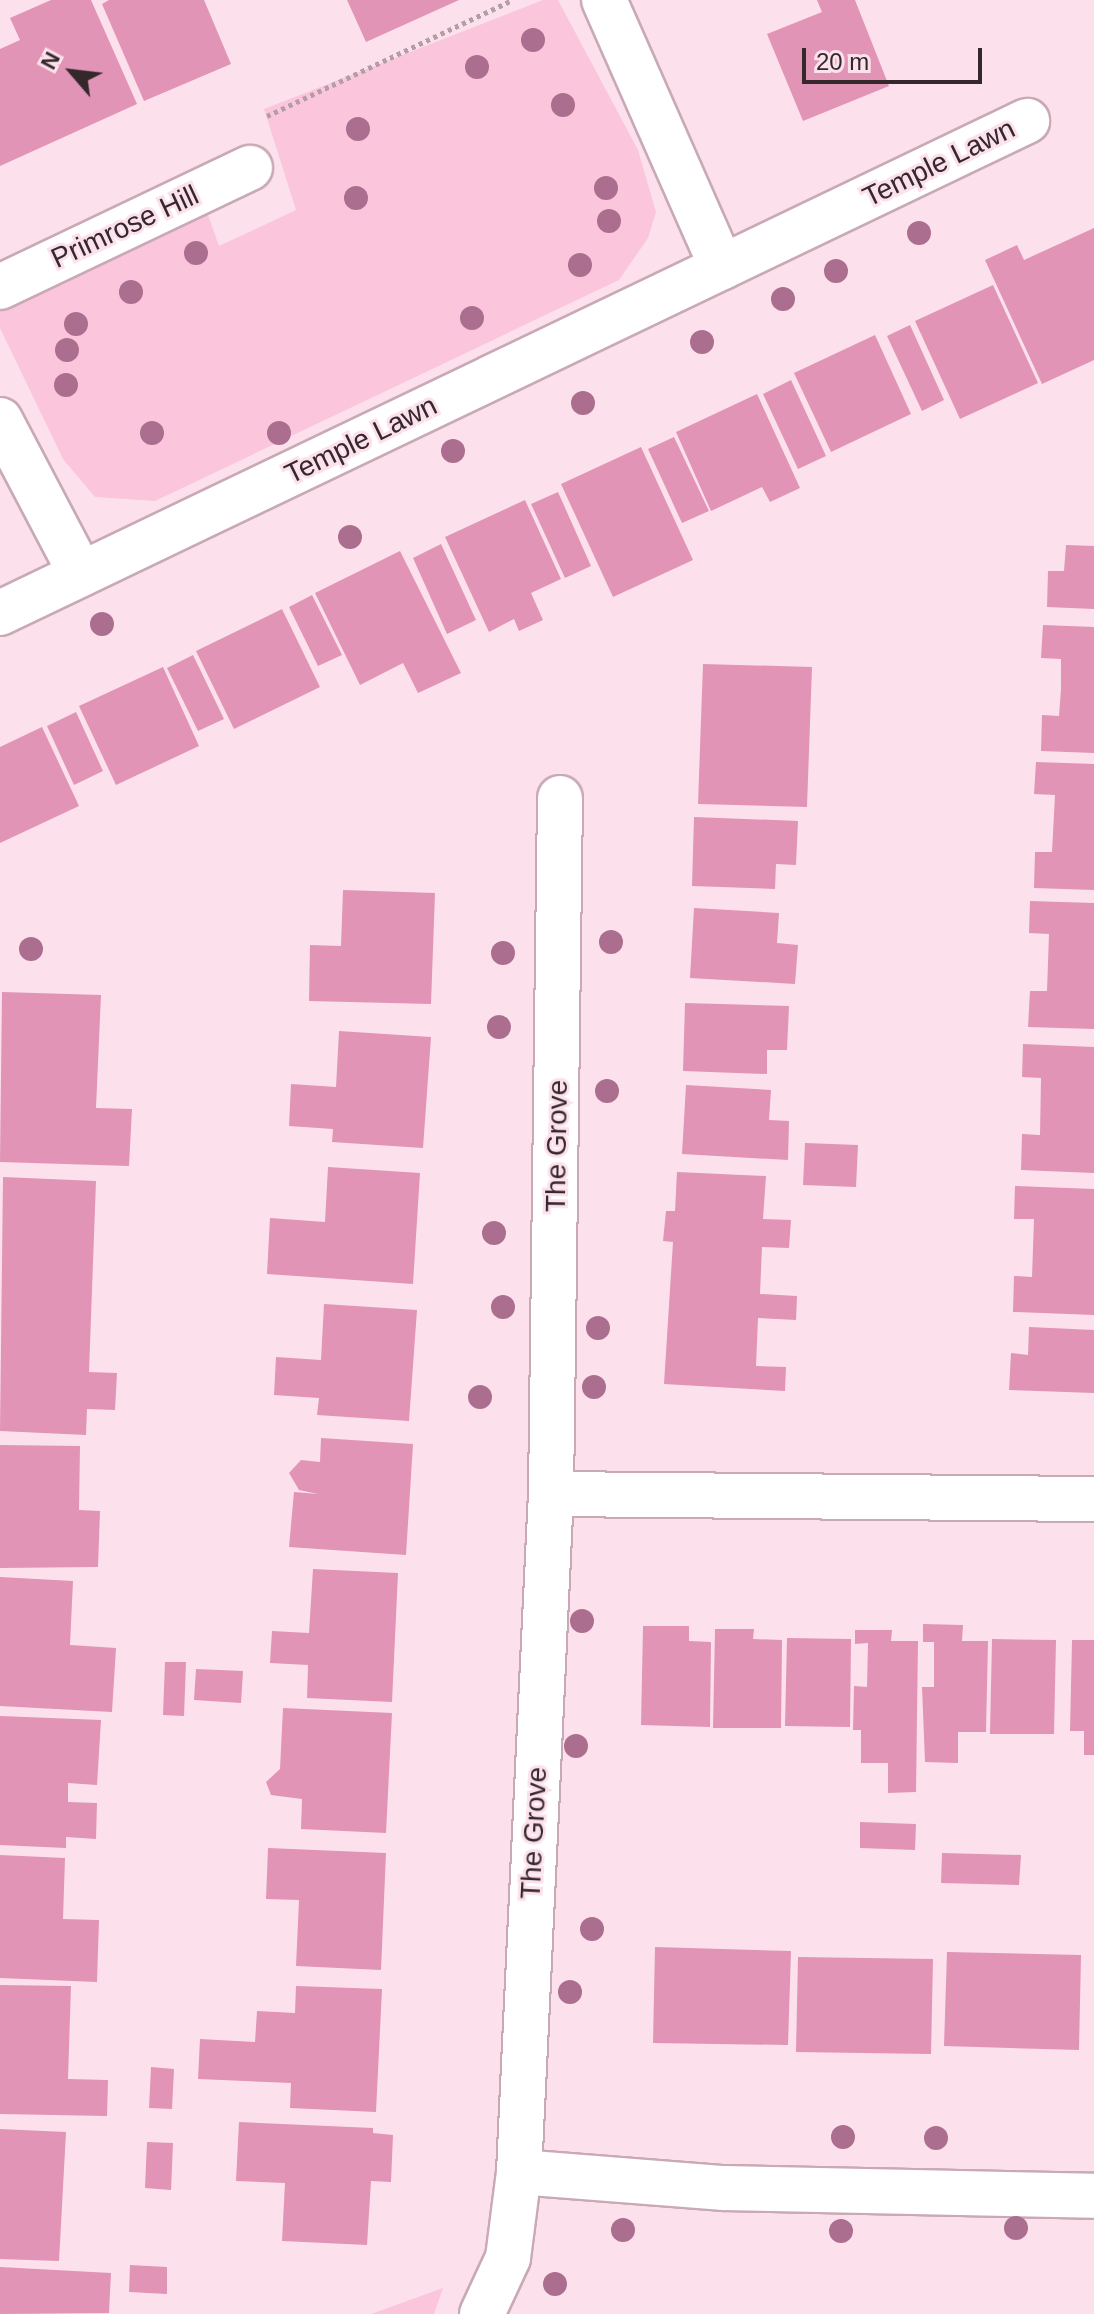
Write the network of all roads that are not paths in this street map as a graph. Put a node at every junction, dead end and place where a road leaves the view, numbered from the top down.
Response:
1 (604, 0) edge
2 (1027, 121) dead end
3 (250, 168) road end
4 (722, 267) junction
5 (0, 287) edge
6 (0, 420) edge
7 (81, 574) junction
8 (0, 613) edge
9 (560, 798) dead end
10 (551, 1494) junction
11 (1094, 1499) edge
12 (519, 2172) junction
13 (1094, 2196) edge
14 (482, 2314) edge

1 - 4 street
2 - 4 street, Temple Lawn
3 - 5 street, Primrose Hill
4 - 7 street, Temple Lawn
6 - 7 street
7 - 8 street, Temple Lawn
9 - 10 street, The Grove
10 - 11 street
10 - 12 street, The Grove
12 - 13 street
12 - 14 street, The Grove

